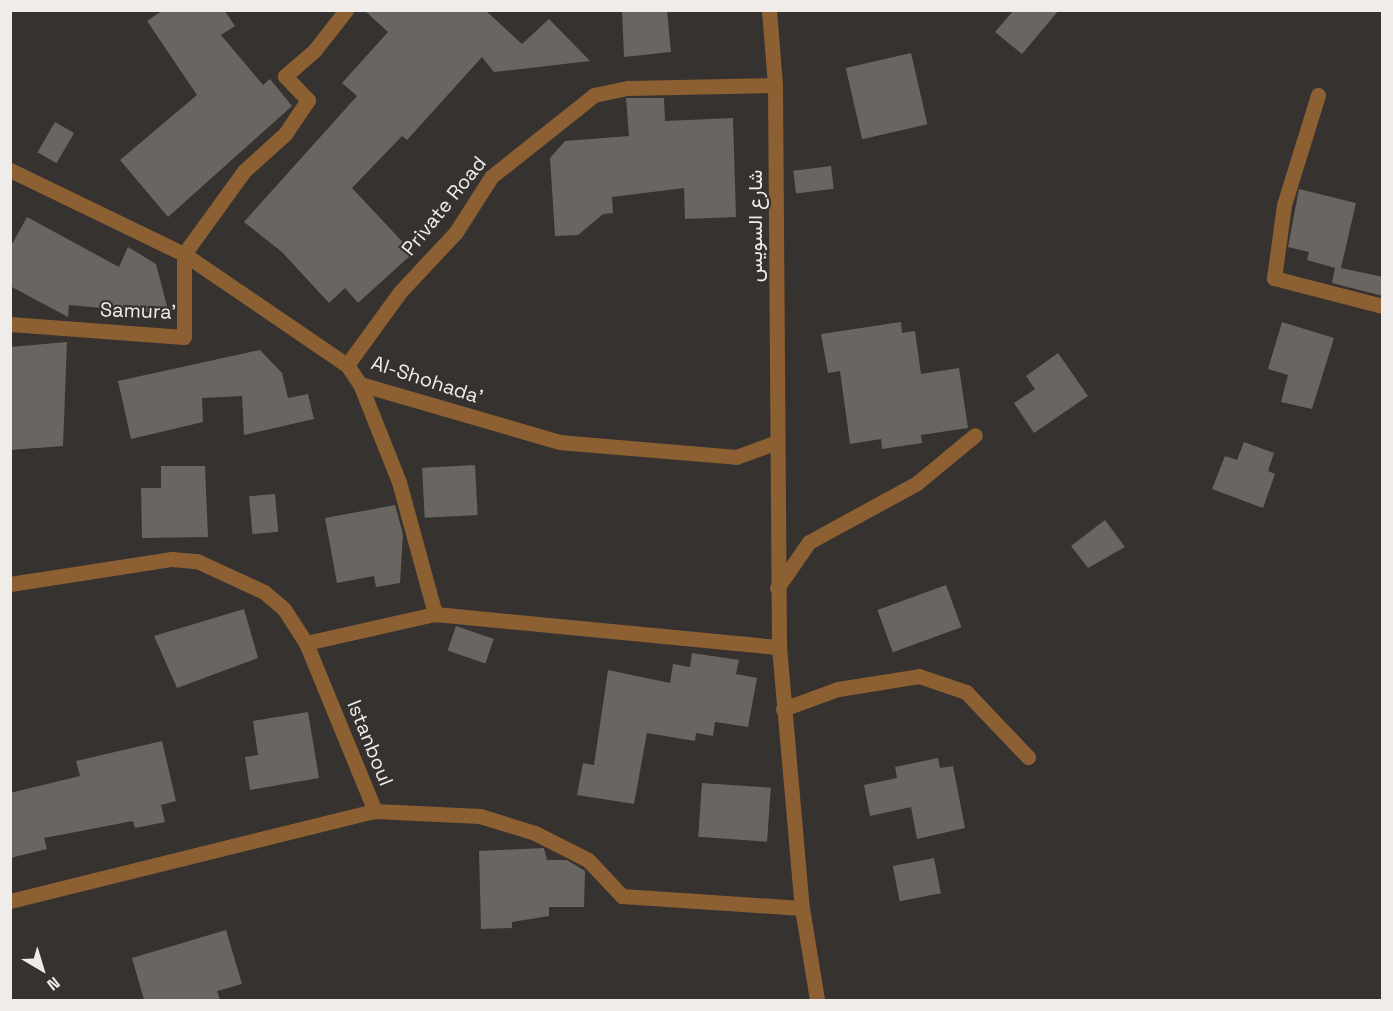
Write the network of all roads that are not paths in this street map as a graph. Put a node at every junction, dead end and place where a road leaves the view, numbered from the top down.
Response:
1 (346, 10) edge
2 (769, 10) edge
3 (775, 85) junction
4 (1318, 95) dead end
5 (10, 171) edge
6 (184, 254) junction
7 (1383, 306) edge
8 (10, 324) edge
9 (347, 365) junction
10 (360, 384) junction
11 (975, 435) dead end
12 (777, 442) junction
13 (10, 584) edge
14 (777, 588) junction
15 (435, 614) junction
16 (306, 643) junction
17 (779, 647) junction
18 (783, 709) junction
19 (1028, 757) dead end
20 (375, 811) junction
21 (10, 901) edge
22 (802, 908) junction
23 (818, 1000) edge

1 - 6 street
2 - 3 street, شارع السويس
3 - 9 street, Private Road
3 - 12 street, شارع السويس
4 - 7 street
5 - 6 street, Al-Shohada'
6 - 8 street, Samura'
6 - 9 street, Al-Shohada'
9 - 10 street, Al-Shohada'
10 - 12 street, Al-Shohada'
10 - 15 street
11 - 14 street
12 - 14 street, شارع السويس
13 - 16 street, Istanboul
14 - 17 street, شارع السويس
15 - 16 street
15 - 17 street
16 - 20 street, Istanboul
17 - 18 street, شارع السويس
18 - 19 street
18 - 22 street, شارع السويس
20 - 21 street
20 - 22 street, Istanboul
22 - 23 street, شارع السويس

